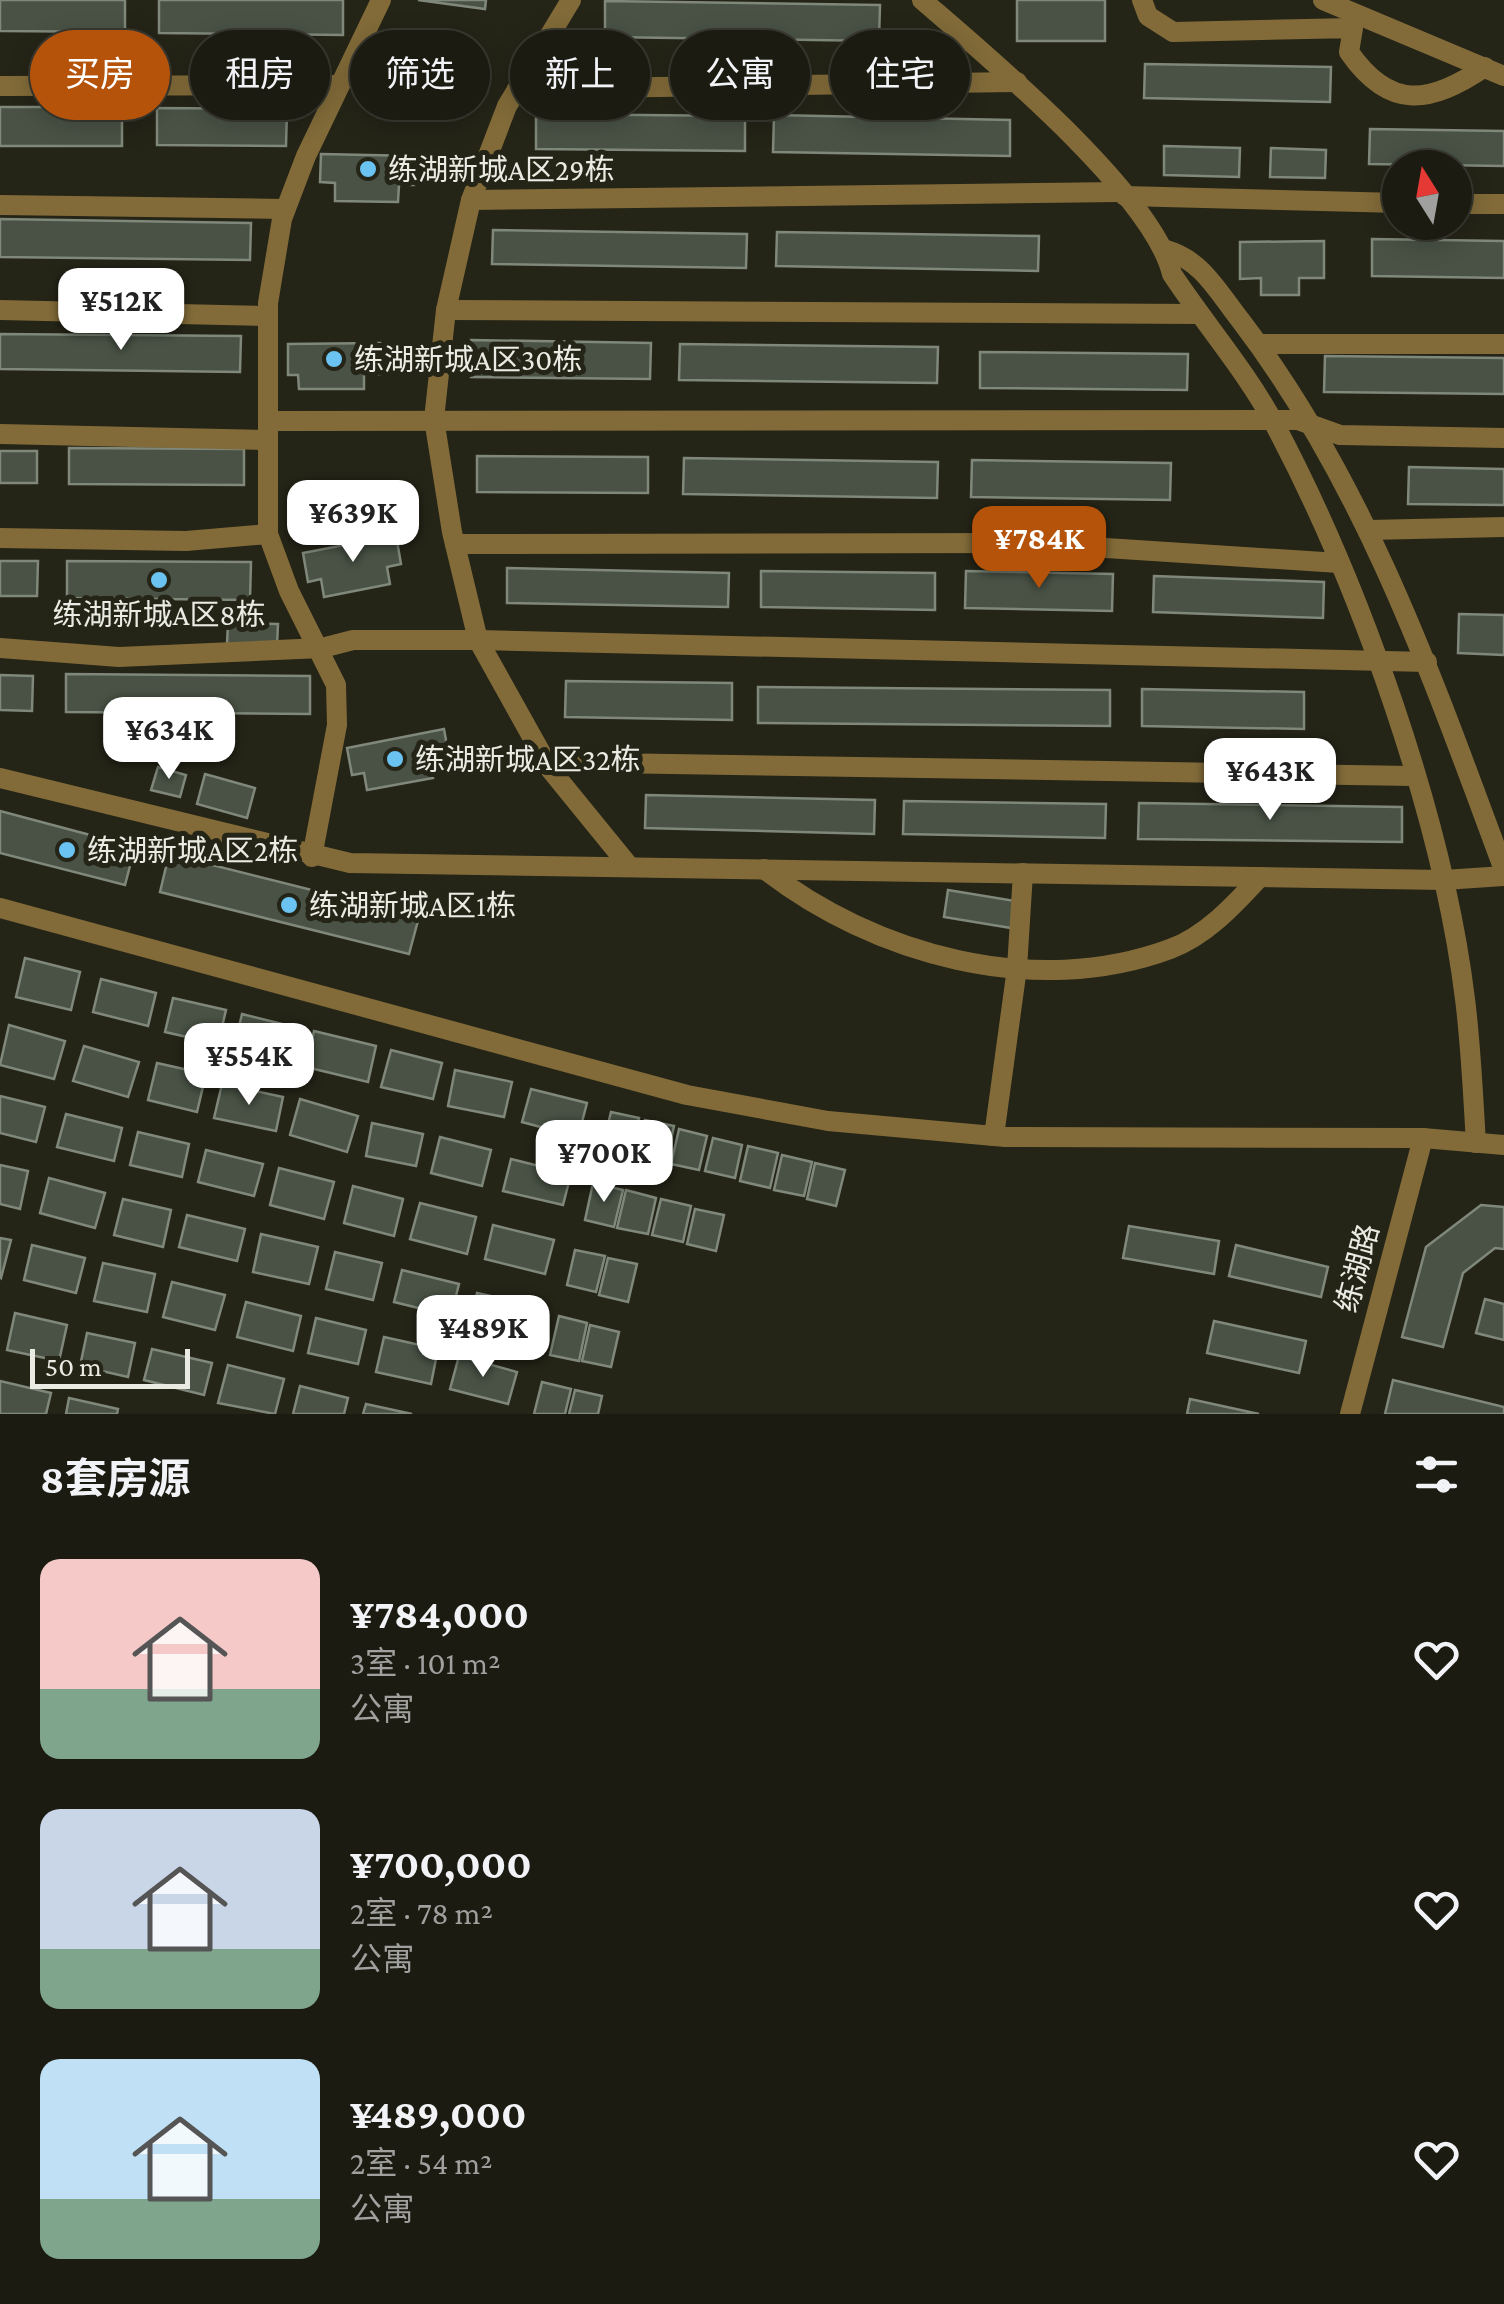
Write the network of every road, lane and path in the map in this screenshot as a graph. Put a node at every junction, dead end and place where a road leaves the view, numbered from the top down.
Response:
1 (381, 0) edge
2 (572, 0) edge
3 (922, 0) edge
4 (1142, 0) edge
5 (1323, 0) edge
6 (553, 30) edge
7 (1494, 71) edge
8 (1018, 82) junction
9 (339, 85) junction
10 (0, 86) edge
11 (650, 87) edge
12 (510, 106) edge
13 (1123, 194) junction
14 (471, 200) junction
15 (1382, 203) edge
16 (1472, 204) edge
17 (1504, 204) edge
18 (0, 205) edge
19 (286, 209) junction
20 (1166, 250) junction
21 (0, 310) edge
22 (446, 310) junction
23 (1199, 314) junction
24 (268, 316) junction
25 (1258, 344) junction
26 (1504, 344) edge
27 (434, 419) junction
28 (1274, 422) junction
29 (269, 430) junction
30 (1316, 430) junction
31 (0, 434) edge
32 (1504, 438) edge
33 (1504, 527) edge
34 (1368, 530) junction
35 (268, 534) junction
36 (0, 538) edge
37 (455, 544) junction
38 (1380, 554) junction
39 (1337, 558) junction
40 (478, 640) junction
41 (0, 648) edge
42 (322, 648) junction
43 (1428, 662) junction
44 (1376, 663) junction
45 (546, 762) junction
46 (1413, 776) junction
47 (0, 778) edge
48 (312, 857) junction
49 (629, 866) junction
50 (764, 869) junction
51 (1023, 873) junction
52 (1504, 873) edge
53 (1260, 877) junction
54 (1444, 880) junction
55 (0, 908) edge
56 (1016, 968) junction
57 (994, 1136) junction
58 (1423, 1138) junction
59 (1476, 1143) junction
60 (1504, 1145) edge
61 (1350, 1414) edge

1 - 9 street
2 - 6 street
3 - 8 street
4 - 7 street
5 - 7 street
8 - 11 street
8 - 13 street
9 - 10 street
9 - 19 street
12 - 14 street
13 - 14 street
13 - 15 street
13 - 20 street
14 - 22 street
16 - 17 street
18 - 19 street
19 - 24 street
20 - 23 street
20 - 25 street
21 - 24 street
22 - 23 street
22 - 27 street
23 - 28 street
24 - 29 street
25 - 26 street
25 - 30 street
27 - 28 street
27 - 29 street
27 - 37 street
28 - 30 street
28 - 39 street
29 - 31 street
29 - 35 street
30 - 32 street
30 - 34 street
33 - 34 street
34 - 38 street
35 - 36 street
35 - 42 street
37 - 39 street
37 - 40 street
38 - 39 street
38 - 43 street
39 - 44 street
40 - 42 street
40 - 44 street
40 - 45 street
41 - 42 street
42 - 48 street
43 - 44 street
43 - 52 street
44 - 46 street
45 - 46 street
45 - 49 street
46 - 54 street
47 - 48 street
48 - 49 street
49 - 50 street
50 - 51 street
50 - 56 street
51 - 53 street
51 - 56 street
52 - 54 street
53 - 54 street
53 - 56 street
54 - 59 street
55 - 57 street
56 - 57 street
57 - 58 street
58 - 59 street
58 - 61 street, 练湖路
59 - 60 street

